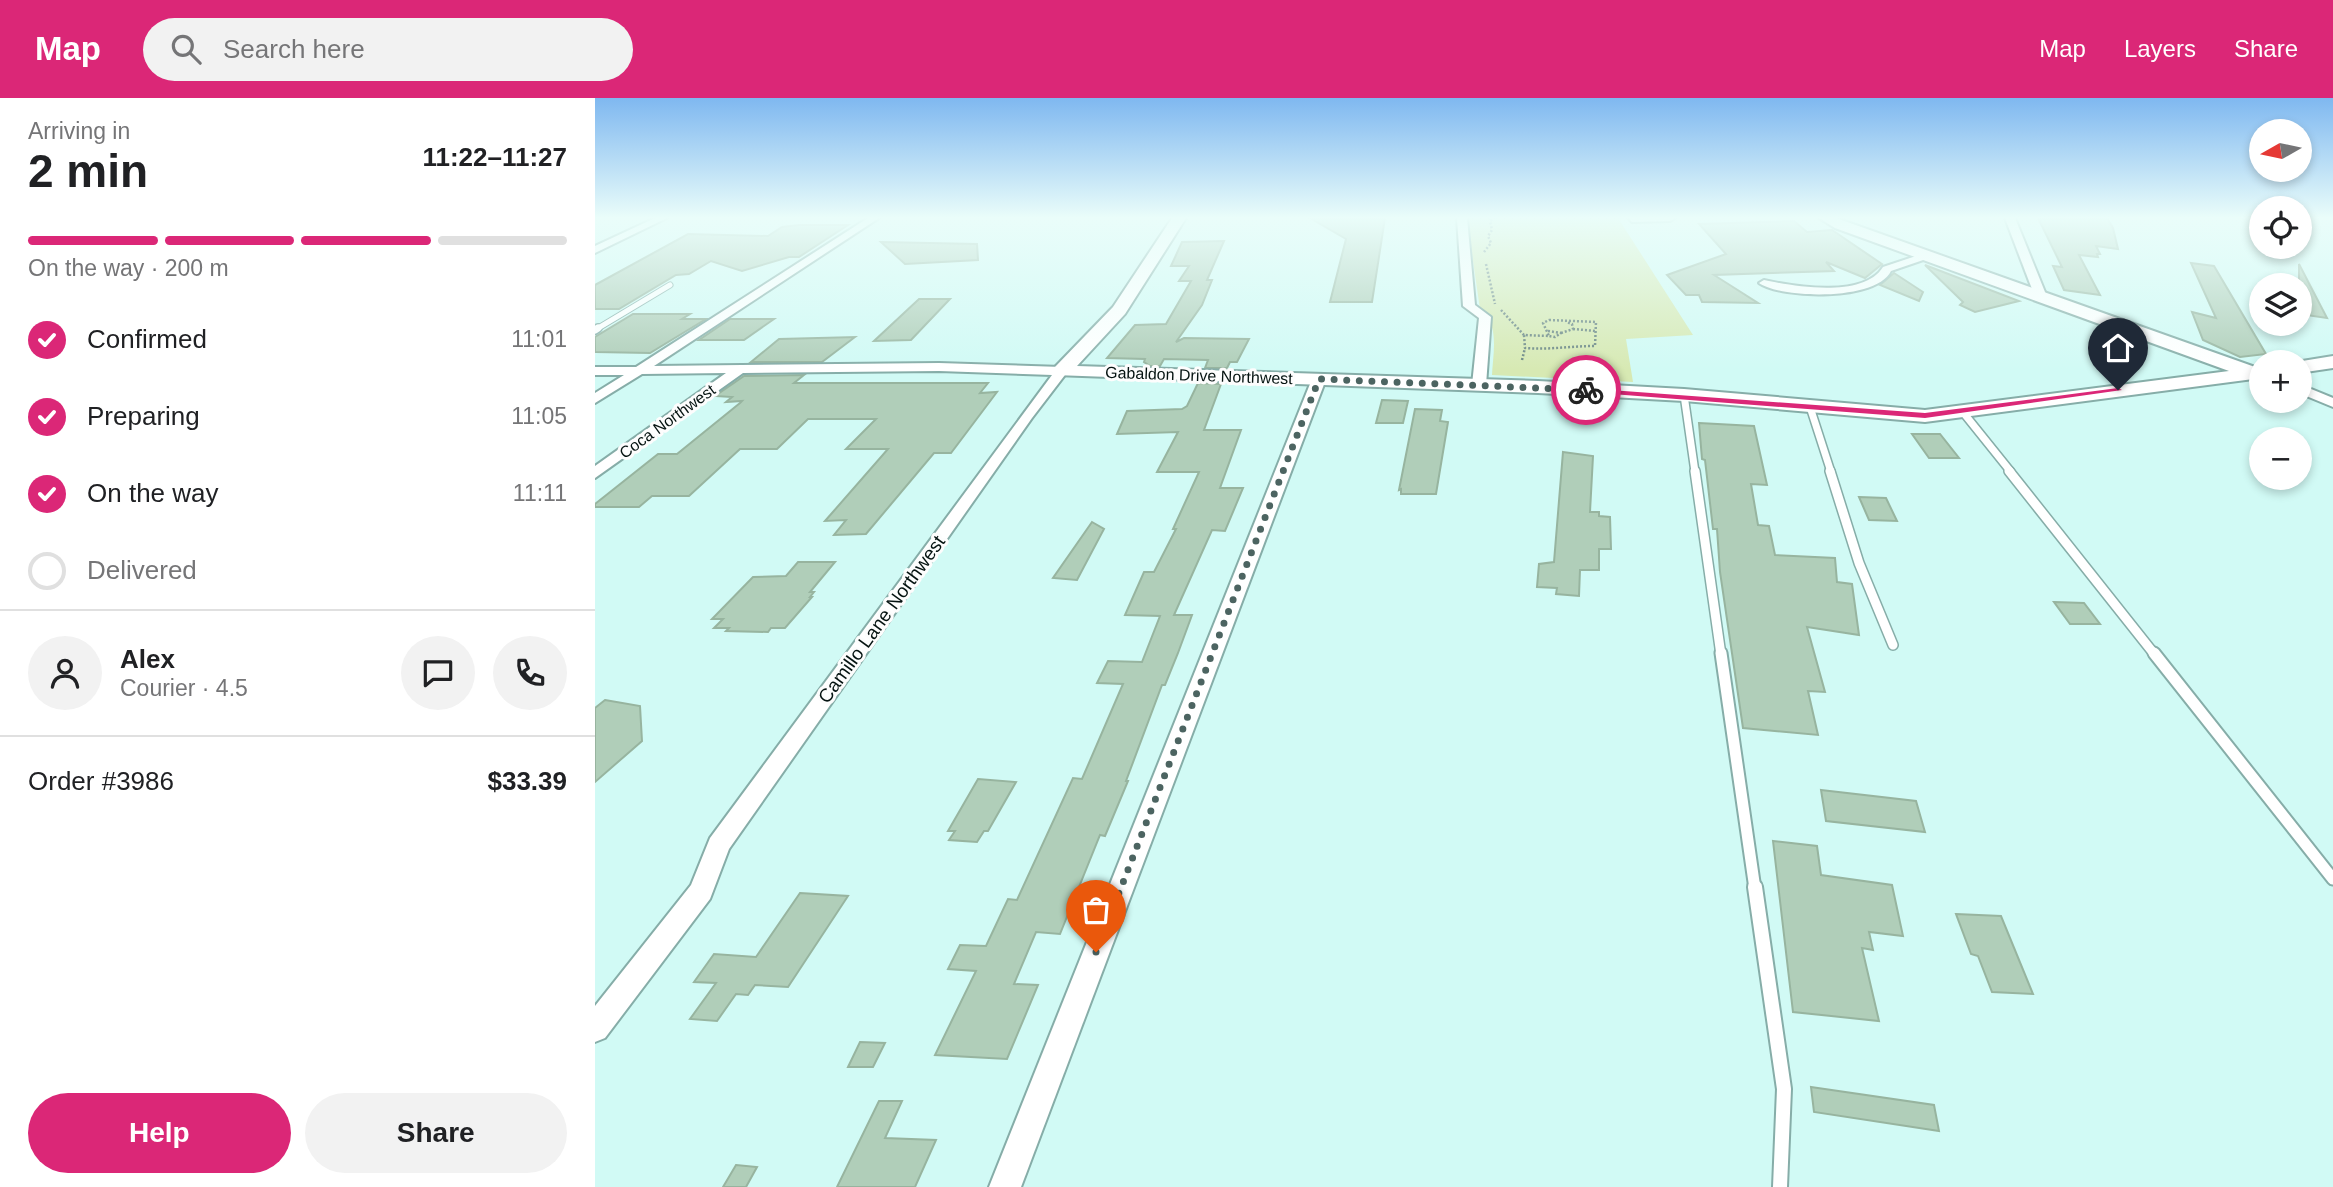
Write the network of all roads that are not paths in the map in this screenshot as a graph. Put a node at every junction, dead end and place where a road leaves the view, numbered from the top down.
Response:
1 (796, 269) edge
2 (1146, 269) edge
3 (1465, 269) edge
4 (1888, 269) edge
5 (1961, 269) edge
6 (2030, 269) edge
7 (1764, 283) dead end
8 (670, 285) dead end
9 (2041, 297) junction
10 (595, 330) edge
11 (2333, 362) edge
12 (2312, 365) edge
13 (740, 369) junction
14 (2249, 370) edge
15 (595, 371) edge
16 (1062, 371) junction
17 (638, 372) junction
18 (2249, 375) edge
19 (1319, 379) junction
20 (1479, 385) junction
21 (2312, 394) edge
22 (1684, 396) junction
23 (595, 399) edge
24 (2333, 403) edge
25 (1810, 407) junction
26 (1962, 411) junction
27 (595, 473) edge
28 (1893, 645) dead end
29 (2333, 879) edge
30 (595, 1028) edge
31 (1005, 1187) edge
32 (1780, 1187) edge

1 - 17 street
2 - 16 street, Camillo Lane Northwest
3 - 20 street
4 - 7 street
5 - 9 street
6 - 9 street
8 - 10 lane
9 - 14 street
11 - 12 street
13 - 16 street, Gabaldon Drive Northwest
13 - 17 street, Gabaldon Drive Northwest
13 - 27 street, Coca Northwest
15 - 17 street, Gabaldon Drive Northwest
16 - 19 street, Gabaldon Drive Northwest
16 - 30 street, Camillo Lane Northwest
17 - 23 street
18 - 26 street, Gabaldon Drive Northwest
19 - 20 street, Gabaldon Drive Northwest
19 - 31 street
20 - 22 street, Gabaldon Drive Northwest
21 - 24 street
22 - 25 street, Gabaldon Drive Northwest
22 - 32 lane
25 - 26 street, Gabaldon Drive Northwest
25 - 28 lane
26 - 29 lane

